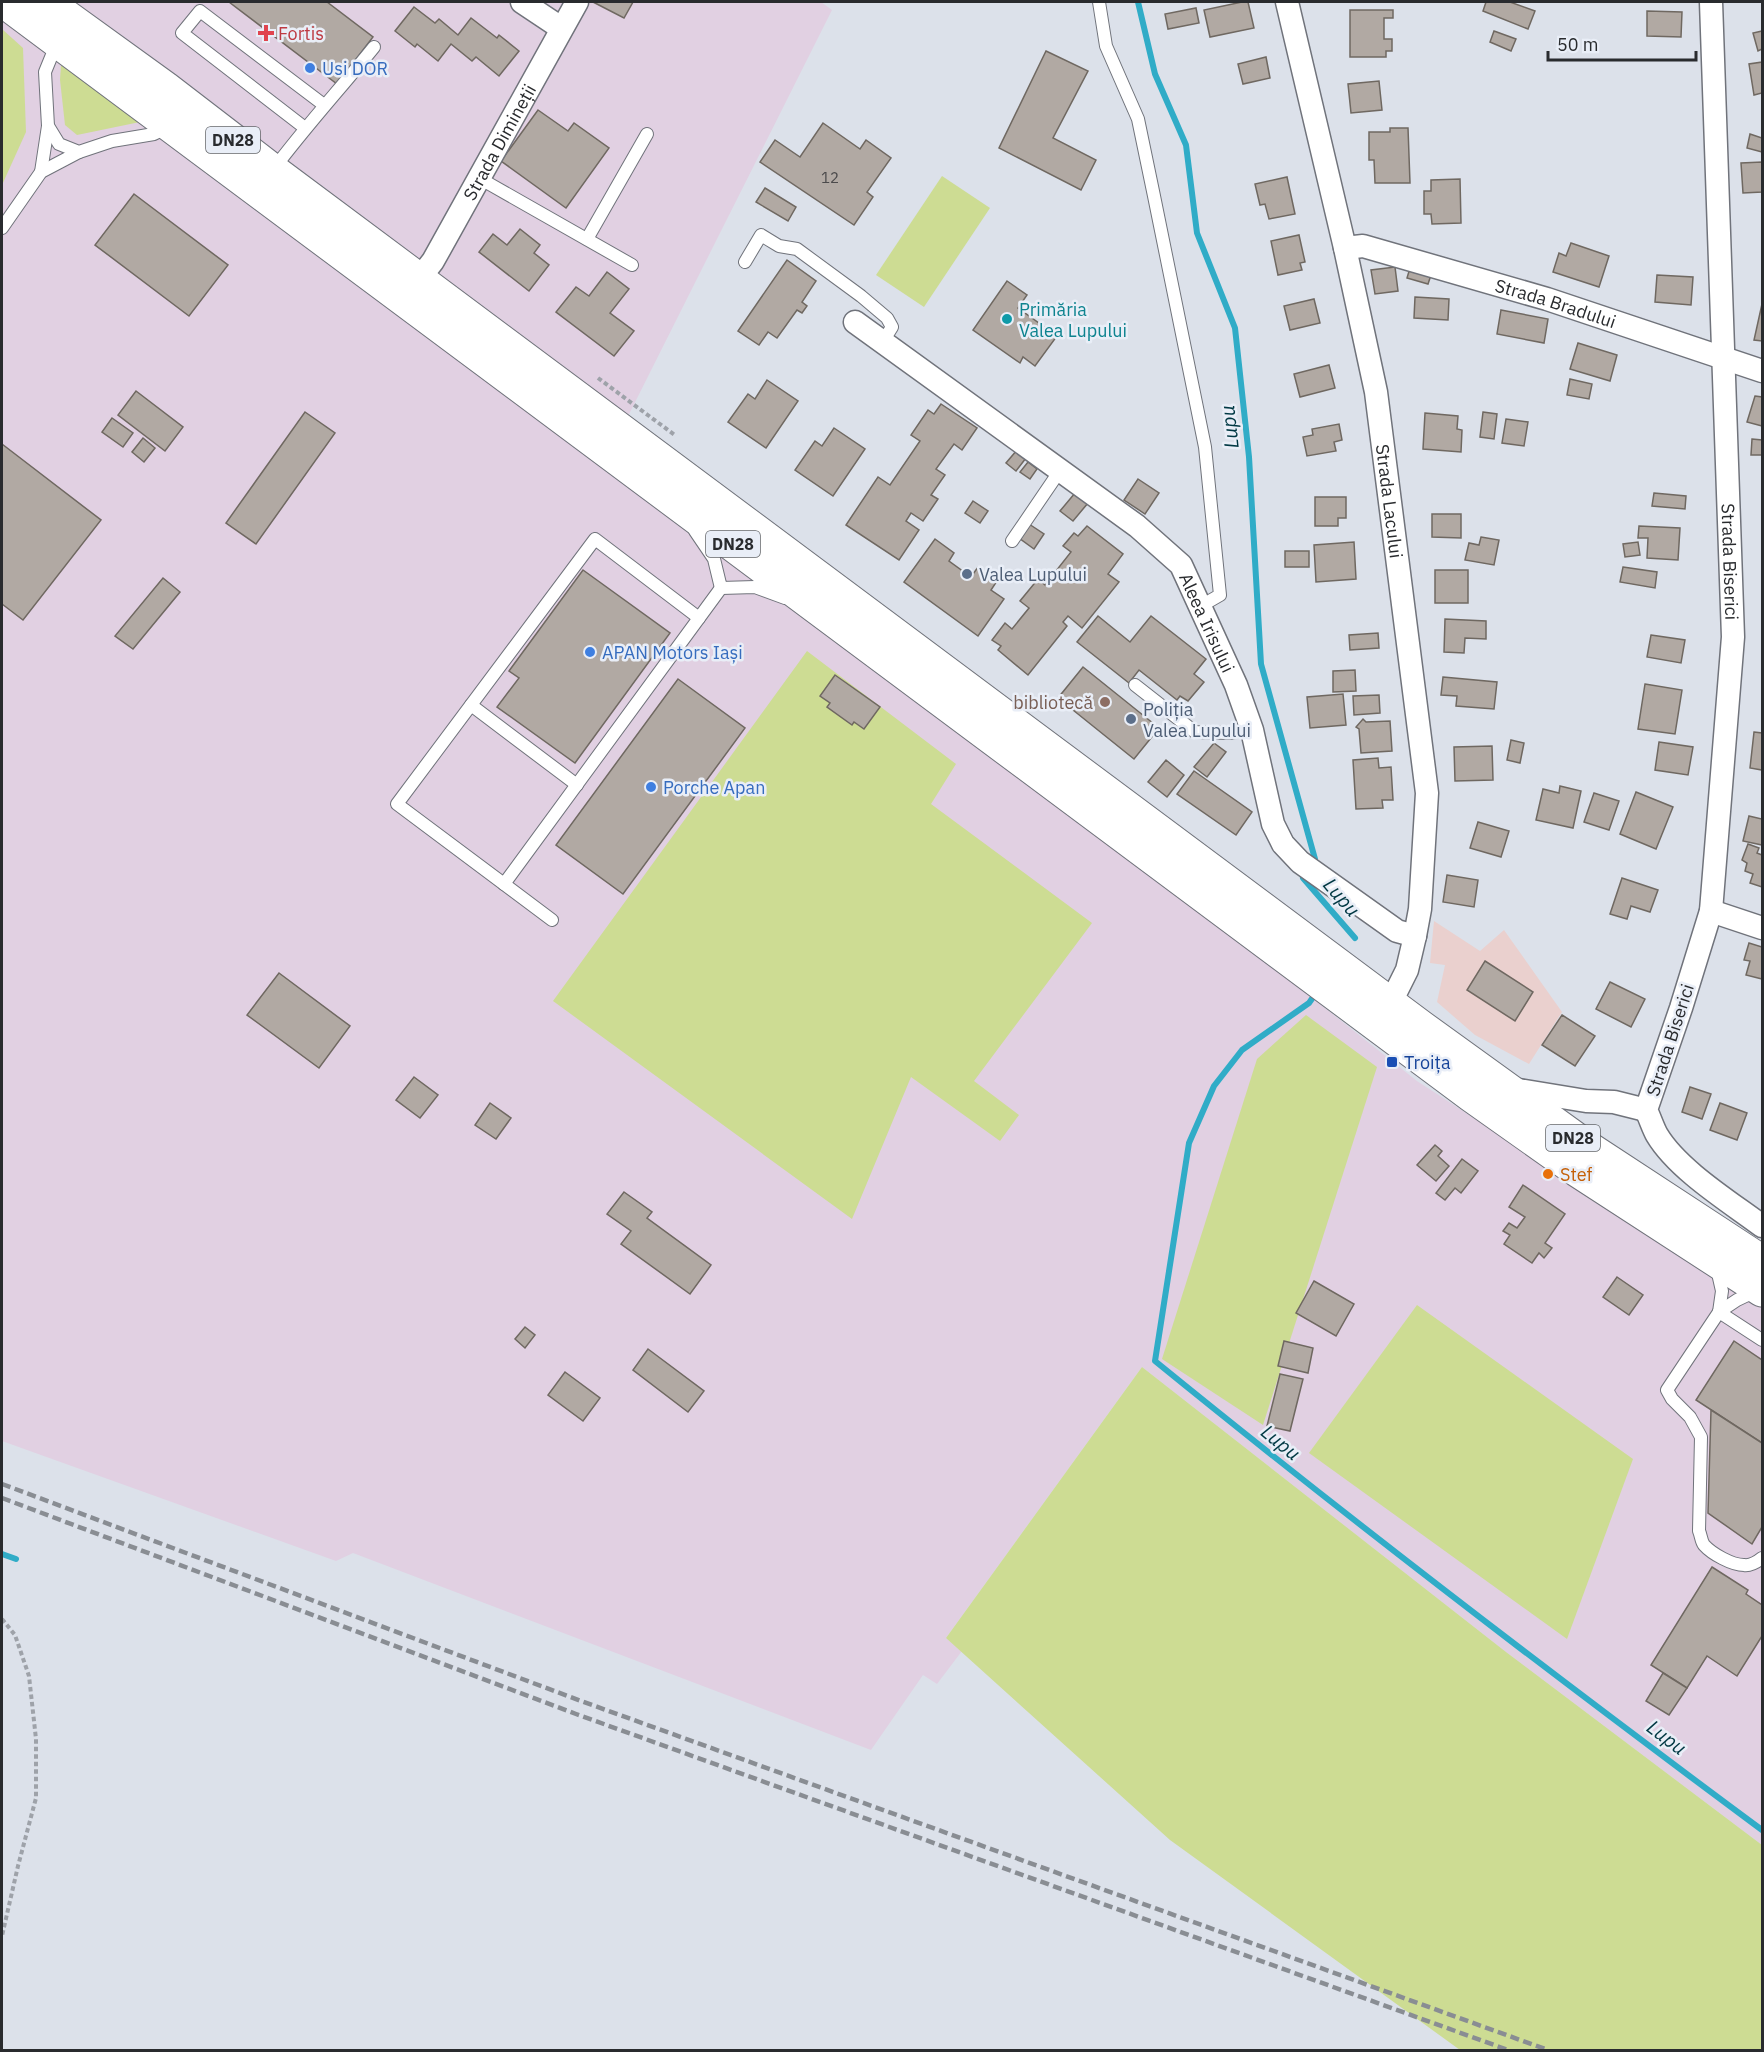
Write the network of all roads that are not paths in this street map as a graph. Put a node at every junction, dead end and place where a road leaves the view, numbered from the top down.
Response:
1 (5, 2) edge
2 (46, 2) edge
3 (522, 2) edge
4 (577, 2) edge
5 (1099, 2) edge
6 (1287, 2) edge
7 (1711, 2) edge
8 (561, 28) junction
9 (63, 44) junction
10 (374, 46) dead end
11 (165, 88) junction
12 (324, 105) junction
13 (172, 124) junction
14 (48, 126) junction
15 (305, 128) junction
16 (647, 134) dead end
17 (80, 152) junction
18 (273, 171) junction
19 (41, 172) junction
20 (479, 178) junction
21 (2, 228) edge
22 (587, 239) junction
23 (1345, 248) junction
24 (745, 262) dead end
25 (632, 265) dead end
26 (419, 279) junction
27 (855, 322) dead end
28 (882, 343) junction
29 (1724, 358) junction
30 (1762, 371) edge
31 (1059, 472) junction
32 (673, 498) junction
33 (1012, 541) dead end
34 (721, 588) junction
35 (1201, 606) junction
36 (824, 612) junction
37 (699, 618) junction
38 (1135, 685) dead end
39 (471, 705) junction
40 (1252, 730) junction
41 (578, 784) junction
42 (504, 884) junction
43 (1711, 911) junction
44 (552, 920) dead end
45 (1762, 927) edge
46 (1415, 936) junction
47 (1302, 953) junction
48 (1342, 982) junction
49 (1390, 1004) junction
50 (1504, 1088) junction
51 (1646, 1110) junction
52 (1762, 1226) edge
53 (1712, 1258) junction
54 (1762, 1280) edge
55 (1719, 1312) junction
56 (1762, 1340) edge
57 (1762, 1558) edge

1 - 9 highway, DN28
2 - 11 highway, DN28
3 - 8 street
4 - 8 street, Strada Dimineții
5 - 35 lane
6 - 23 street, Strada Lacului
7 - 29 street, Strada Biserici
8 - 20 street, Strada Dimineții
9 - 11 lane
9 - 13 highway, DN28
9 - 14 lane
10 - 12 lane
11 - 18 highway, DN28
12 - 15 lane
12 - 15 lane
13 - 17 lane
13 - 32 highway, DN28
14 - 17 lane
14 - 19 lane
15 - 18 lane
16 - 22 lane
17 - 19 lane
18 - 26 highway, DN28
19 - 21 lane
20 - 22 lane
20 - 26 street, Strada Dimineții
22 - 25 lane
23 - 29 street, Strada Bradului
23 - 46 street, Strada Lacului
24 - 28 lane
26 - 47 highway, DN28
27 - 28 street, Aleea Irisului
28 - 31 street, Aleea Irisului
29 - 30 street, Strada Bradului
29 - 43 street, Strada Biserici
31 - 33 lane
31 - 35 street, Aleea Irisului
32 - 34 lane
32 - 36 highway, DN28
34 - 36 lane
34 - 37 lane
35 - 40 street, Aleea Irisului
36 - 47 highway, DN28
37 - 39 lane
37 - 41 lane
38 - 40 lane
39 - 41 lane
39 - 42 lane
40 - 46 street, Aleea Irisului
41 - 42 lane
42 - 44 lane
43 - 45 street
43 - 51 street, Strada Biserici
46 - 49 street, Strada Lacului
47 - 48 highway, DN28
48 - 49 highway, DN28
48 - 53 highway, DN28
49 - 50 highway, DN28
50 - 51 street, Strada Biserici
50 - 54 highway, DN28
51 - 52 street, Strada Biserici
53 - 54 highway, DN28
53 - 55 lane
54 - 55 lane
55 - 56 lane
55 - 57 lane

